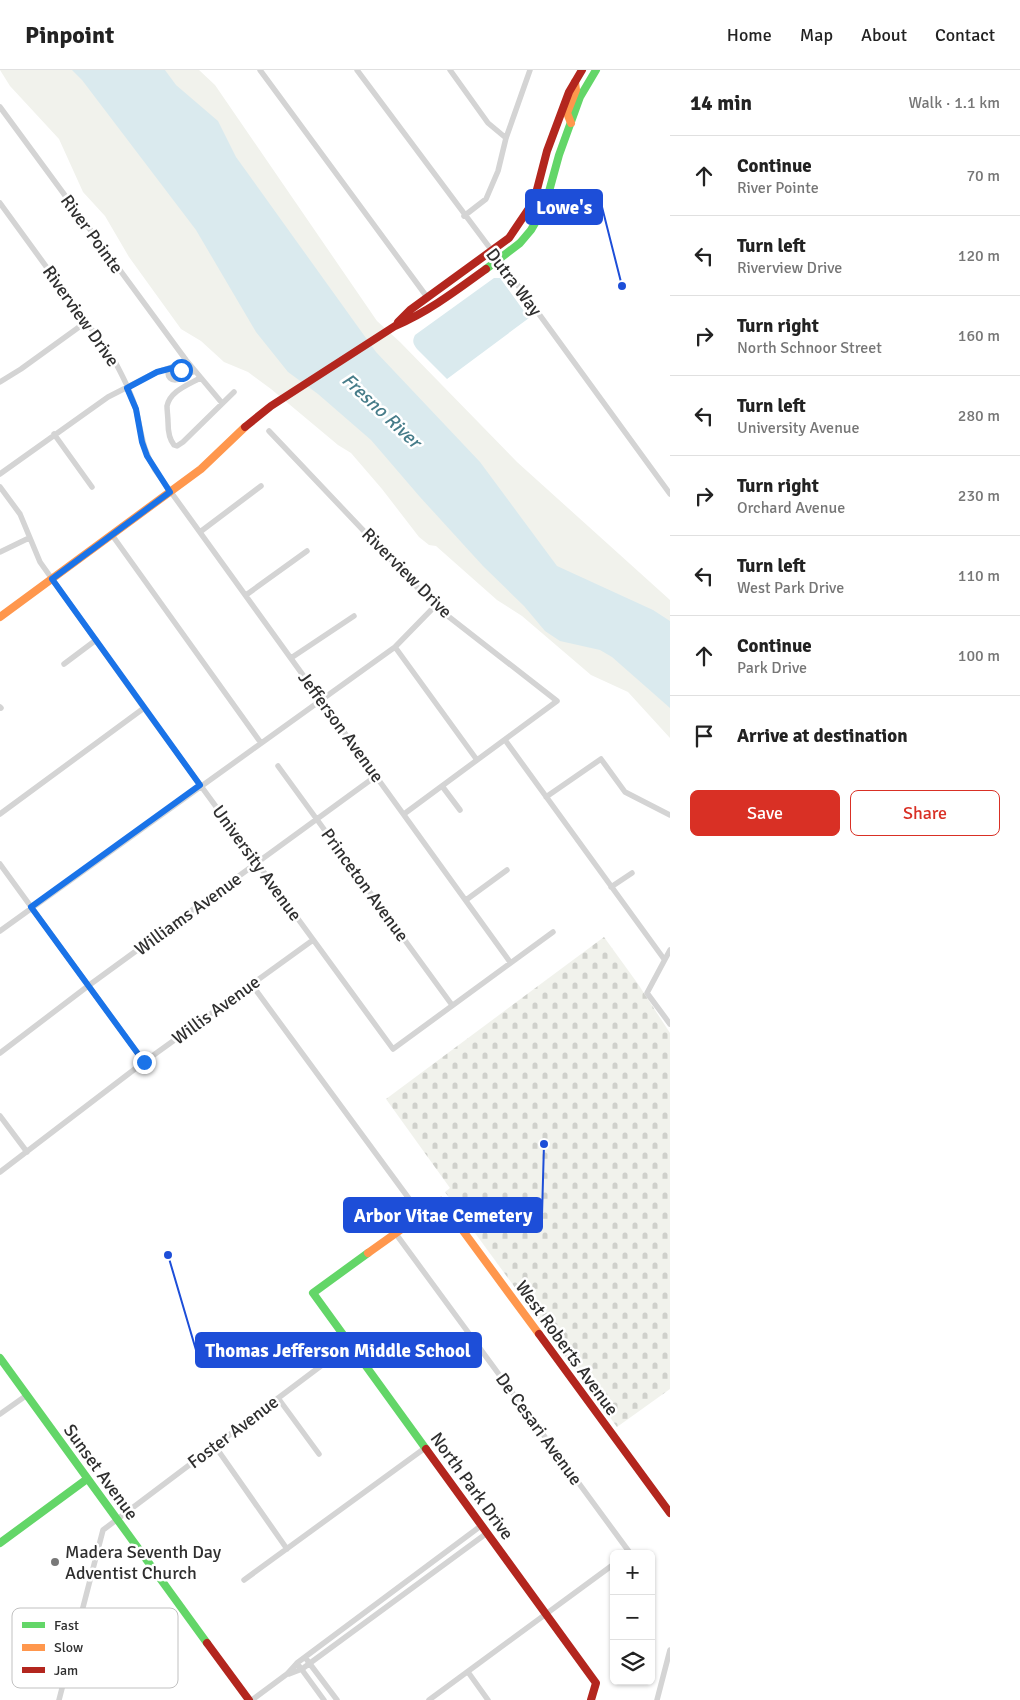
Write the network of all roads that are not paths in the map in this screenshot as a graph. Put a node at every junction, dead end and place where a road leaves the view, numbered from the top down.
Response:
1 (260, 70) edge
2 (357, 70) edge
3 (450, 70) edge
4 (530, 70) edge
5 (582, 70) edge
6 (596, 70) edge
7 (575, 82) junction
8 (0, 107) edge
9 (571, 123) junction
10 (506, 138) junction
11 (0, 203) edge
12 (464, 216) junction
13 (491, 251) junction
14 (498, 260) junction
15 (427, 298) junction
16 (86, 322) junction
17 (395, 326) junction
18 (186, 360) junction
19 (174, 367) junction
20 (195, 371) junction
21 (153, 375) junction
22 (168, 375) junction
23 (181, 377) junction
24 (200, 378) junction
25 (0, 382) edge
26 (127, 388) junction
27 (234, 392) dead end
28 (222, 403) junction
29 (269, 431) dead end
30 (54, 434) junction
31 (0, 474) edge
32 (92, 486) dead end
33 (260, 486) dead end
34 (0, 487) edge
35 (170, 492) junction
36 (670, 494) edge
37 (200, 532) junction
38 (112, 535) junction
39 (29, 538) junction
40 (307, 551) dead end
41 (0, 552) edge
42 (52, 579) junction
43 (246, 595) junction
44 (434, 606) junction
45 (354, 616) dead end
46 (0, 617) edge
47 (96, 640) junction
48 (395, 646) junction
49 (291, 658) junction
50 (64, 664) dead end
51 (321, 700) junction
52 (144, 708) junction
53 (504, 740) junction
54 (261, 743) junction
55 (477, 760) junction
56 (278, 766) dead end
57 (376, 776) junction
58 (200, 785) junction
59 (442, 786) junction
60 (546, 797) junction
61 (460, 810) dead end
62 (0, 814) edge
63 (404, 814) junction
64 (670, 815) edge
65 (317, 819) junction
66 (257, 863) junction
67 (0, 864) edge
68 (507, 870) dead end
69 (632, 873) dead end
70 (612, 887) junction
71 (466, 900) junction
72 (31, 907) junction
73 (0, 931) edge
74 (553, 932) dead end
75 (313, 940) junction
76 (670, 950) edge
77 (664, 959) junction
78 (510, 962) junction
79 (252, 985) junction
80 (88, 986) junction
81 (452, 1005) junction
82 (670, 1024) edge
83 (0, 1053) edge
84 (144, 1062) junction
85 (0, 1116) edge
86 (27, 1152) junction
87 (0, 1172) edge
88 (421, 1215) junction
89 (396, 1234) junction
90 (350, 1344) junction
91 (0, 1358) edge
92 (27, 1395) junction
93 (278, 1398) junction
94 (0, 1414) edge
95 (215, 1446) junction
96 (426, 1448) junction
97 (319, 1454) dead end
98 (87, 1479) junction
99 (670, 1513) edge
100 (116, 1519) junction
101 (482, 1526) junction
102 (487, 1533) junction
103 (0, 1543) edge
104 (287, 1549) junction
105 (627, 1550) edge
106 (610, 1567) edge
107 (244, 1580) dead end
108 (83, 1608) edge
109 (546, 1614) junction
110 (670, 1650) edge
111 (305, 1657) junction
112 (297, 1663) junction
113 (309, 1663) junction
114 (302, 1669) junction
115 (468, 1672) junction
116 (287, 1674) junction
117 (251, 1700) edge
118 (324, 1700) edge
119 (337, 1700) edge
120 (429, 1700) edge
121 (488, 1700) edge
122 (592, 1700) edge
123 (657, 1700) edge

1 - 15 street
2 - 12 street, Dutra Way
3 - 10 street
4 - 10 street
5 - 7 street
6 - 9 street
7 - 9 street
7 - 13 street
8 - 18 street, River Pointe
9 - 14 street
10 - 12 street
11 - 16 street, Riverview Drive
12 - 13 street, Dutra Way
13 - 14 street, Dutra Way
13 - 15 street
14 - 17 street
14 - 36 street, Dutra Way
15 - 17 street
16 - 25 street
16 - 26 street, Riverview Drive
17 - 35 street
18 - 19 street
18 - 20 street, River Pointe
19 - 21 street
19 - 22 street
19 - 23 street
20 - 23 street
20 - 24 street, River Pointe
21 - 22 street
21 - 26 street
22 - 23 street
24 - 28 street, River Pointe
24 - 28 street
26 - 30 street
26 - 35 street, Riverview Drive
27 - 28 street
29 - 44 street, Riverview Drive
30 - 31 street
30 - 32 street
33 - 37 street
34 - 39 street, University Avenue
35 - 37 street, Jefferson Avenue
35 - 38 street
37 - 43 street, Jefferson Avenue
38 - 42 street
38 - 54 street
39 - 41 street
39 - 42 street, University Avenue
40 - 43 street
42 - 46 street
42 - 47 street, University Avenue
43 - 49 street, Jefferson Avenue
44 - 48 street
44 - 53 street, Riverview Drive
45 - 49 street
47 - 50 street
47 - 52 street, University Avenue
48 - 51 street
48 - 55 street
49 - 51 street, Jefferson Avenue
51 - 54 street
51 - 57 street, Jefferson Avenue
52 - 58 street, University Avenue
52 - 62 street
53 - 55 street
53 - 60 street
54 - 58 street
55 - 59 street
56 - 65 street, Princeton Avenue
57 - 63 street, Jefferson Avenue
57 - 65 street, Williams Avenue
58 - 66 street, University Avenue
58 - 72 street
59 - 61 street
59 - 63 street
60 - 64 street
60 - 70 street
63 - 71 street, Jefferson Avenue
65 - 66 street, Williams Avenue
65 - 81 street, Princeton Avenue
66 - 75 street, University Avenue
66 - 80 street, Williams Avenue
67 - 72 street
68 - 71 street
69 - 70 street
70 - 77 street
71 - 78 street, Jefferson Avenue
72 - 73 street
72 - 80 street
74 - 78 street
75 - 79 street, Willis Avenue
75 - 81 street, University Avenue
76 - 77 street
77 - 82 street
78 - 81 street
79 - 84 street, Willis Avenue
79 - 88 street
80 - 83 street, Williams Avenue
80 - 84 street
84 - 86 street, Willis Avenue
85 - 86 street
86 - 87 street, Willis Avenue
88 - 89 street
88 - 99 street, West Roberts Avenue
89 - 90 street, North Park Drive
89 - 105 street, De Cesari Avenue
90 - 93 street, Foster Avenue
90 - 96 street, North Park Drive
91 - 92 street, Sunset Avenue
92 - 94 street
92 - 98 street, Sunset Avenue
93 - 95 street, Foster Avenue
93 - 97 street
95 - 100 street, Foster Avenue
95 - 104 street
96 - 101 street, North Park Drive
96 - 104 street
98 - 100 street, Sunset Avenue
98 - 103 street
100 - 108 street, Foster Avenue
100 - 117 street, Sunset Avenue
101 - 102 street, North Park Drive
101 - 111 street
102 - 109 street, North Park Drive
102 - 113 street
104 - 107 street
106 - 109 street
109 - 115 street
109 - 122 street, North Park Drive
110 - 123 street
111 - 112 street
111 - 113 street
112 - 114 street
112 - 116 street
113 - 114 street
113 - 119 street
114 - 116 street
114 - 118 street
115 - 120 street
115 - 121 street
116 - 117 street

